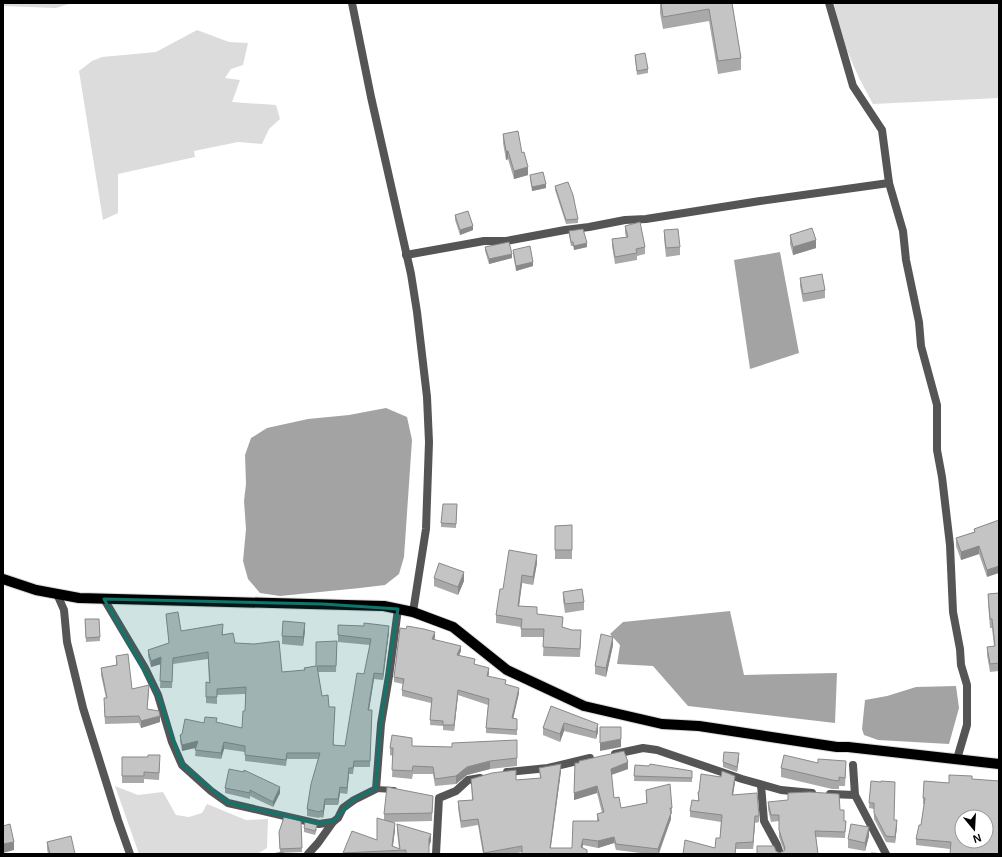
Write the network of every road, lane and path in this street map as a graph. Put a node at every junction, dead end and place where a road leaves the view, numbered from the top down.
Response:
1 (352, 3) edge
2 (829, 3) edge
3 (889, 183) junction
4 (406, 255) junction
5 (3, 579) edge
6 (57, 594) junction
7 (104, 599) junction
8 (398, 609) junction
9 (413, 612) junction
10 (957, 759) junction
11 (999, 764) edge
12 (853, 765) dead end
13 (498, 773) edge
14 (485, 776) edge
15 (761, 784) junction
16 (376, 789) junction
17 (398, 791) edge
18 (855, 794) junction
19 (333, 822) junction
20 (130, 854) edge
21 (308, 854) edge
22 (436, 854) edge
23 (780, 854) edge
24 (886, 854) edge

1 - 4 street
2 - 3 street
3 - 4 street
3 - 10 street
4 - 9 street
5 - 6 main road
6 - 7 main road
6 - 20 street
7 - 8 main road
7 - 19 street
8 - 9 main road
8 - 16 street
9 - 10 main road
10 - 11 main road
12 - 18 street
13 - 15 street
14 - 22 street
15 - 18 street
15 - 23 street
16 - 17 lane
16 - 19 street
18 - 24 street
19 - 21 street

